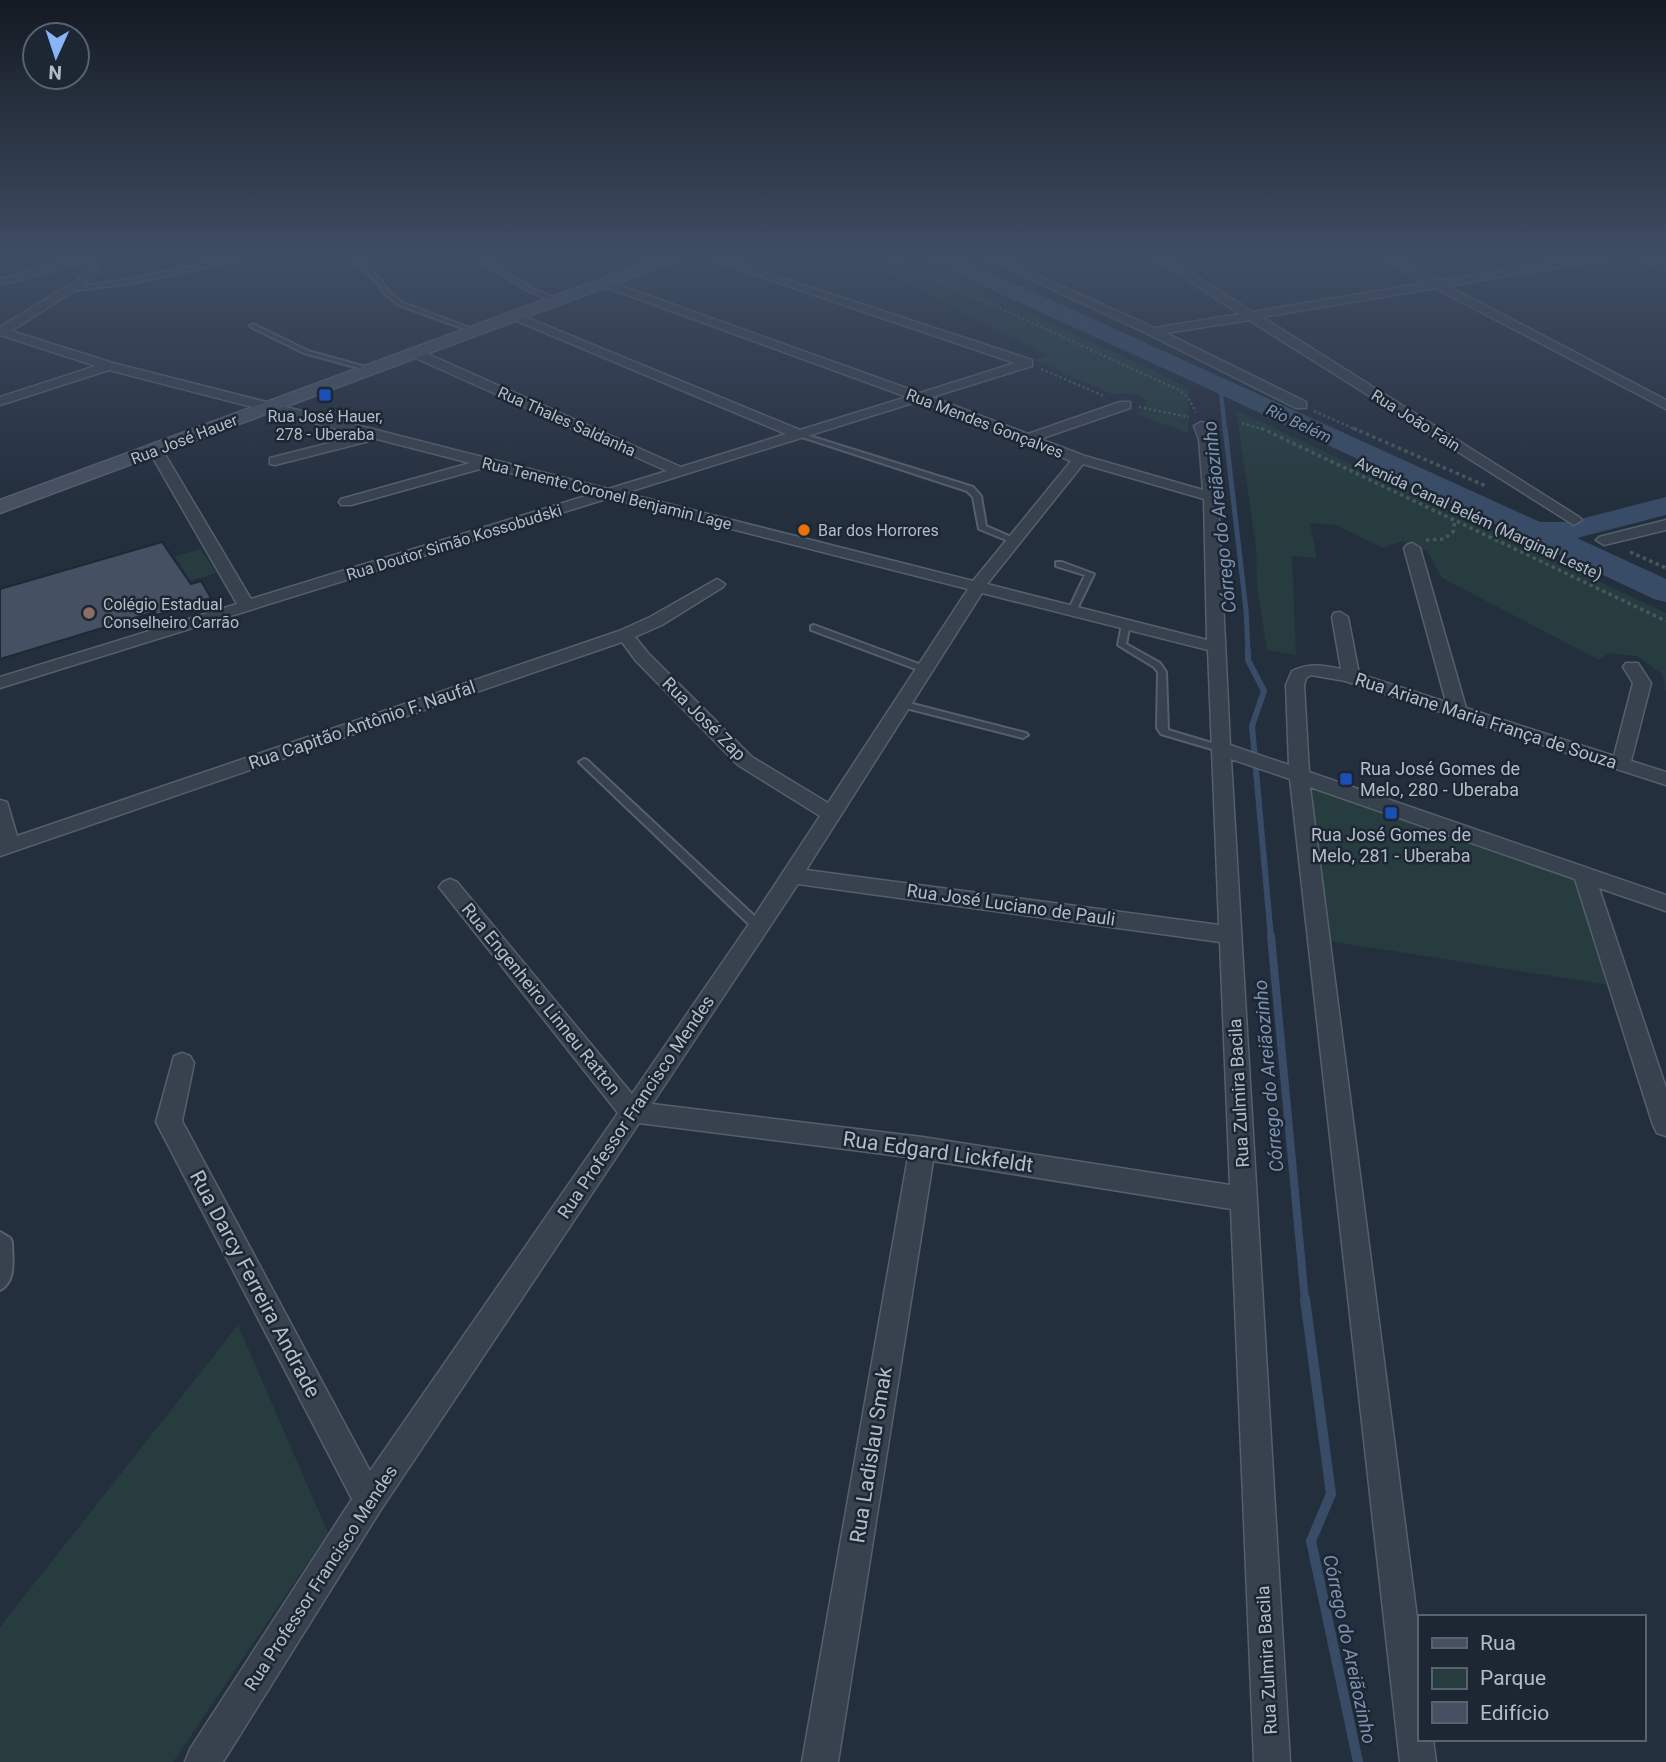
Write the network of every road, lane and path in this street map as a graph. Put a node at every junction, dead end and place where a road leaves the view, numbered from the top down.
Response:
1 (14, 336) edge
2 (274, 336) edge
3 (461, 336) edge
4 (563, 336) edge
5 (751, 336) edge
6 (947, 336) edge
7 (1061, 336) edge
8 (1163, 336) edge
9 (1283, 336) edge
10 (1535, 336) edge
11 (415, 353) junction
12 (109, 366) junction
13 (370, 369) junction
14 (917, 396) junction
15 (0, 401) edge
16 (1125, 405) dead end
17 (1301, 405) joint
18 (1666, 405) edge
19 (1193, 406) dead end
20 (266, 407) junction
21 (1242, 423) dead end
22 (1201, 426) dead end
23 (376, 435) junction
24 (801, 435) junction
25 (1030, 438) junction
26 (156, 451) junction
27 (1080, 459) junction
28 (275, 461) dead end
29 (487, 463) junction
30 (681, 472) junction
31 (1495, 490) dead end
32 (610, 494) junction
33 (1211, 497) junction
34 (346, 502) dead end
35 (0, 507) edge
36 (1455, 520) junction
37 (1574, 520) dead end
38 (1666, 525) edge
39 (1014, 540) junction
40 (1604, 540) joint
41 (1412, 548) joint
42 (1059, 564) dead end
43 (1666, 568) edge
44 (717, 584) dead end
45 (977, 587) junction
46 (247, 606) junction
47 (1072, 611) junction
48 (1340, 617) dead end
49 (1666, 621) edge
50 (1126, 624) junction
51 (814, 628) dead end
52 (625, 635) junction
53 (1216, 647) junction
54 (1633, 667) dead end
55 (923, 669) junction
56 (1351, 677) junction
57 (0, 683) edge
58 (901, 704) junction
59 (1458, 712) junction
60 (1023, 735) dead end
61 (1222, 749) junction
62 (584, 762) dead end
63 (1620, 764) junction
64 (1299, 774) junction
65 (1666, 779) edge
66 (0, 807) edge
67 (830, 813) junction
68 (5, 848) edge
69 (1584, 874) junction
70 (790, 875) junction
71 (450, 887) dead end
72 (1666, 903) edge
73 (759, 927) junction
74 (1231, 934) junction
75 (182, 1063) dead end
76 (632, 1112) junction
77 (1665, 1121) edge
78 (922, 1147) junction
79 (1244, 1199) junction
80 (0, 1238) edge
81 (0, 1283) edge
82 (369, 1500) junction
83 (203, 1762) edge
84 (820, 1762) edge
85 (1272, 1762) edge
86 (1418, 1762) edge

1 - 12 street, Rua Tenente Coronel Benjamin Lage
2 - 13 lane
3 - 11 main road, Rua José Hauer
4 - 24 street
5 - 14 street, Rua Mendes Gonçalves
6 - 14 street, Rua Doutor Simão Kossobudski
7 - 19 path
8 - 17 street
9 - 37 street, Rua João Fain
10 - 18 street
11 - 13 main road, Rua José Hauer
11 - 30 street, Rua Thales Saldanha
12 - 15 street
12 - 20 street, Rua Tenente Coronel Benjamin Lage
13 - 20 main road, Rua José Hauer
14 - 24 street, Rua Doutor Simão Kossobudski
14 - 25 street, Rua Mendes Gonçalves
16 - 25 street
17 - 31 path
20 - 23 street, Rua Tenente Coronel Benjamin Lage
20 - 26 main road, Rua José Hauer
21 - 36 path, Avenida Canal Belém (Marginal Leste)
22 - 33 street, Rua Zulmira Bacila
23 - 28 street
23 - 29 street, Rua Tenente Coronel Benjamin Lage
24 - 30 street, Rua Doutor Simão Kossobudski
24 - 39 lane
25 - 27 street, Rua Mendes Gonçalves
26 - 35 main road, Rua José Hauer
26 - 46 street
27 - 33 street, Rua Mendes Gonçalves
27 - 39 street, Rua Professor Francisco Mendes
29 - 32 street, Rua Tenente Coronel Benjamin Lage
29 - 34 street
30 - 32 street, Rua Doutor Simão Kossobudski
32 - 45 street, Rua Tenente Coronel Benjamin Lage
32 - 46 street, Rua Doutor Simão Kossobudski
33 - 53 street, Rua Zulmira Bacila
36 - 41 path
36 - 49 path, Avenida Canal Belém (Marginal Leste)
38 - 40 street
39 - 45 street, Rua Professor Francisco Mendes
40 - 43 path
41 - 59 street
42 - 47 lane
44 - 52 street, Rua Capitão Antônio F. Naufal
45 - 47 street, Rua Tenente Coronel Benjamin Lage
45 - 55 street, Rua Professor Francisco Mendes
46 - 57 street, Rua Doutor Simão Kossobudski
47 - 50 street, Rua Tenente Coronel Benjamin Lage
48 - 56 street
50 - 53 street, Rua Tenente Coronel Benjamin Lage
50 - 61 lane
51 - 55 lane
52 - 67 street, Rua José Zap
52 - 68 street, Rua Capitão Antônio F. Naufal
53 - 61 street, Rua Zulmira Bacila
54 - 63 street
55 - 58 street, Rua Professor Francisco Mendes
56 - 59 street, Rua Ariane Maria França de Souza
56 - 64 street, Rua Ariane Maria França de Souza
58 - 60 lane
58 - 67 street, Rua Professor Francisco Mendes
59 - 63 street, Rua Ariane Maria França de Souza
61 - 64 street
61 - 74 street, Rua Zulmira Bacila
62 - 73 lane
63 - 65 street, Rua Ariane Maria França de Souza
64 - 69 street
64 - 86 street
66 - 68 street
67 - 70 street, Rua Professor Francisco Mendes
69 - 72 street
69 - 77 street
70 - 73 street, Rua Professor Francisco Mendes
70 - 74 street, Rua José Luciano de Pauli
71 - 76 street, Rua Engenheiro Linneu Ratton
73 - 76 street, Rua Professor Francisco Mendes
74 - 79 street, Rua Zulmira Bacila
75 - 82 street, Rua Darcy Ferreira Andrade
76 - 78 street, Rua Edgard Lickfeldt
76 - 82 street, Rua Professor Francisco Mendes
78 - 79 street, Rua Edgard Lickfeldt
78 - 84 street, Rua Ladislau Smak
79 - 85 street, Rua Zulmira Bacila
80 - 81 lane
82 - 83 street, Rua Professor Francisco Mendes

